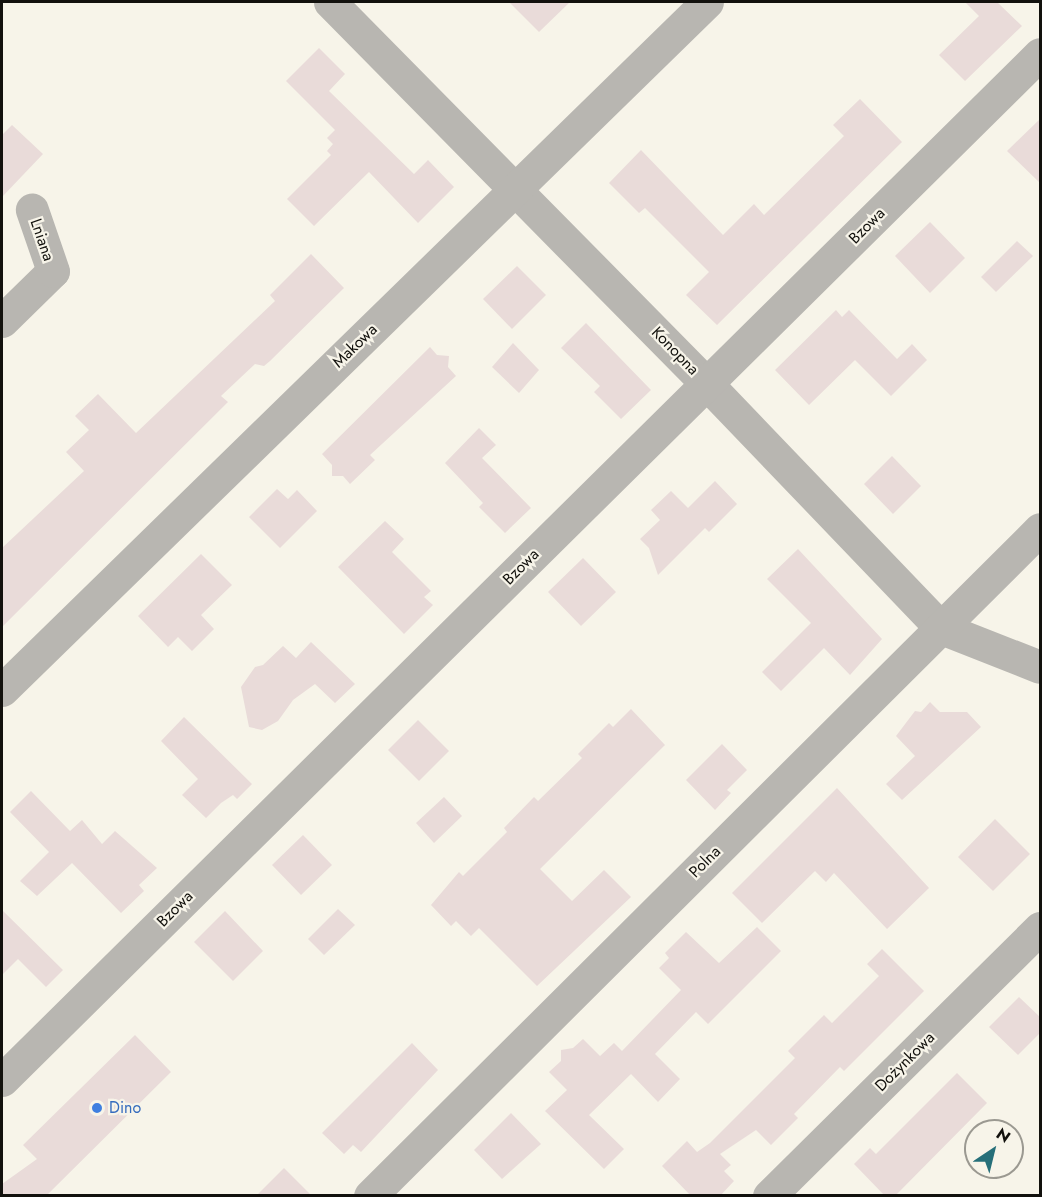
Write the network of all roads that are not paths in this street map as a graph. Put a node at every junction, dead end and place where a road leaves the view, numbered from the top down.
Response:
1 (330, 2) edge
2 (707, 2) edge
3 (1041, 54) edge
4 (516, 188) junction
5 (32, 210) dead end
6 (2, 321) edge
7 (708, 384) junction
8 (1041, 529) edge
9 (941, 628) junction
10 (1041, 667) edge
11 (2, 690) edge
12 (1041, 928) edge
13 (2, 1080) edge
14 (370, 1196) edge
15 (769, 1196) edge

1 - 4 street, Konopna
2 - 4 street, Makowa
3 - 7 street, Bzowa
4 - 7 street, Konopna
4 - 11 street, Makowa
5 - 6 street, Lniana
7 - 9 street, Konopna
7 - 13 street, Bzowa
8 - 9 street, Polna
9 - 10 street, Konopna
9 - 14 street, Polna
12 - 15 street, Dożynkowa

